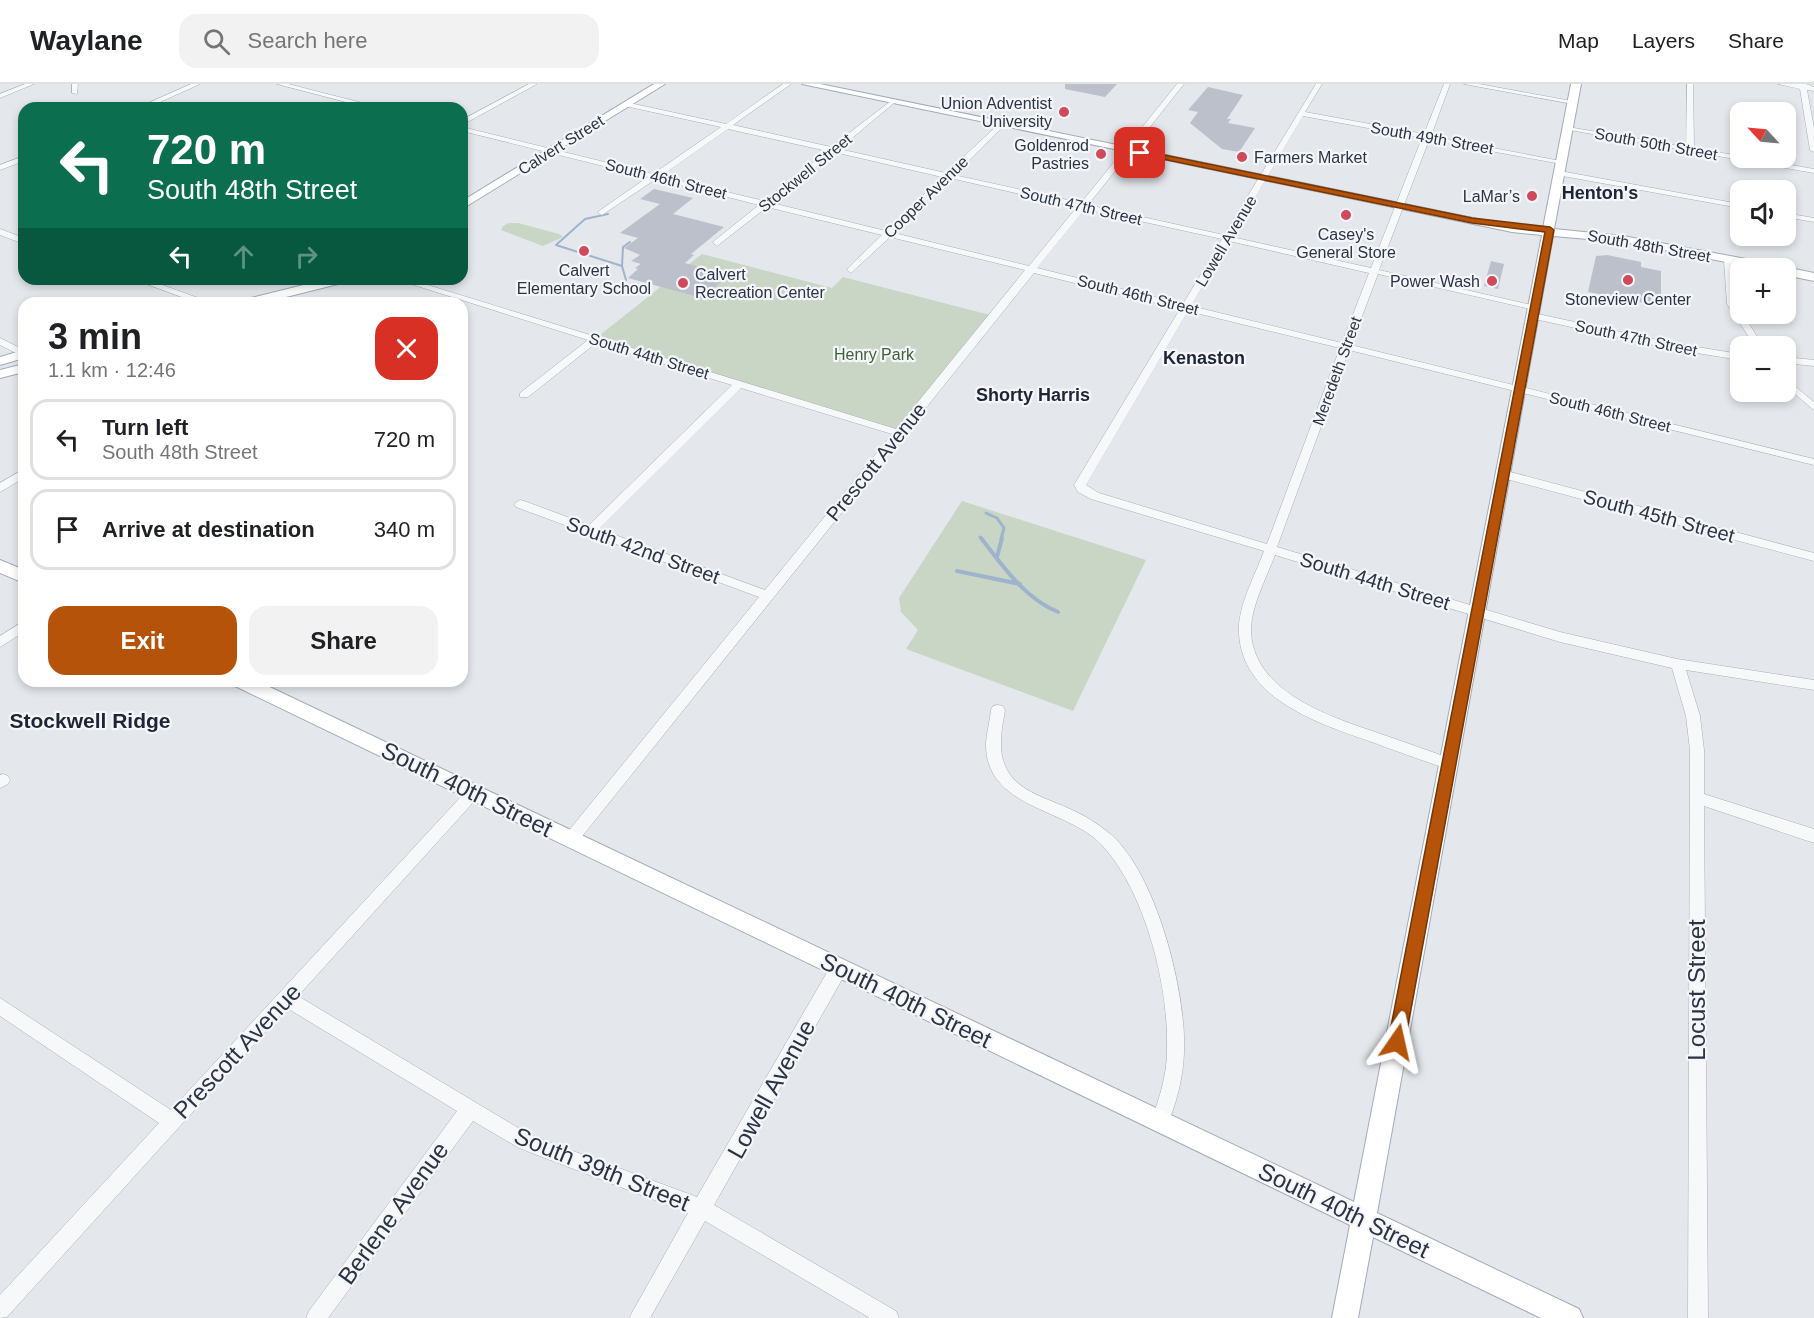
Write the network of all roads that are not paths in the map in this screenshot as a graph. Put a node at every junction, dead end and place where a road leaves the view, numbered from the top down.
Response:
1 (31, 84) edge
2 (75, 84) edge
3 (197, 84) edge
4 (280, 84) edge
5 (534, 84) edge
6 (660, 84) edge
7 (788, 84) edge
8 (807, 84) edge
9 (1181, 84) edge
10 (1319, 84) edge
11 (1447, 84) edge
12 (1467, 84) edge
13 (1576, 84) edge
14 (1690, 84) edge
15 (1781, 84) edge
16 (1803, 86) edge
17 (1814, 89) edge
18 (75, 93) dead end
19 (0, 96) edge
20 (343, 99) junction
21 (155, 102) edge
22 (337, 102) edge
23 (355, 102) edge
24 (892, 102) junction
25 (1573, 102) junction
26 (628, 104) junction
27 (1302, 114) junction
28 (468, 120) edge
29 (1001, 124) junction
30 (728, 126) junction
31 (1568, 129) junction
32 (468, 130) edge
33 (1426, 137) junction
34 (1690, 149) junction
35 (833, 150) junction
36 (1128, 150) junction
37 (1814, 150) edge
38 (552, 151) junction
39 (0, 157) edge
40 (18, 161) edge
41 (15, 162) junction
42 (18, 163) edge
43 (1561, 167) junction
44 (0, 168) edge
45 (1814, 171) edge
46 (948, 176) junction
47 (655, 177) junction
48 (1264, 178) junction
49 (468, 202) edge
50 (767, 204) junction
51 (1730, 204) edge
52 (1082, 206) junction
53 (1399, 206) junction
54 (602, 213) dead end
55 (1796, 217) edge
56 (1814, 220) edge
57 (1552, 230) junction
58 (0, 232) edge
59 (888, 234) junction
60 (18, 238) edge
61 (1227, 238) junction
62 (717, 243) dead end
63 (1728, 260) joint
64 (1032, 269) junction
65 (851, 270) dead end
66 (1374, 271) junction
67 (1796, 273) edge
68 (1814, 277) edge
69 (156, 285) edge
70 (166, 285) edge
71 (316, 285) edge
72 (328, 285) edge
73 (419, 285) edge
74 (162, 287) junction
75 (190, 297) edge
76 (271, 297) edge
77 (308, 297) edge
78 (458, 297) edge
79 (468, 300) edge
80 (1186, 307) junction
81 (1534, 311) junction
82 (1753, 336) edge
83 (595, 339) junction
84 (0, 341) edge
85 (1345, 346) junction
86 (18, 351) edge
87 (1730, 355) edge
88 (18, 356) edge
89 (0, 361) edge
90 (1796, 361) edge
91 (1814, 363) edge
92 (18, 370) edge
93 (0, 374) edge
94 (740, 384) junction
95 (1520, 390) junction
96 (1796, 391) edge
97 (524, 395) dead end
98 (1814, 407) edge
99 (899, 433) junction
100 (1814, 462) edge
101 (1503, 474) junction
102 (18, 477) edge
103 (0, 488) edge
104 (1082, 489) joint
105 (520, 504) dead end
106 (591, 530) junction
107 (1271, 548) junction
108 (1814, 557) edge
109 (0, 566) edge
110 (18, 574) edge
111 (767, 595) junction
112 (1478, 613) junction
113 (18, 630) edge
114 (0, 642) edge
115 (1677, 664) junction
116 (1814, 685) edge
117 (254, 687) edge
118 (998, 710) dead end
119 (1449, 764) junction
120 (474, 792) junction
121 (1696, 797) junction
122 (1814, 836) edge
123 (571, 839) junction
124 (839, 968) junction
125 (286, 998) junction
126 (0, 1006) edge
127 (470, 1109) junction
128 (172, 1121) junction
129 (1160, 1122) junction
130 (703, 1209) junction
131 (1363, 1219) junction
132 (0, 1310) edge
133 (316, 1318) edge
134 (639, 1318) edge
135 (889, 1318) edge
136 (1345, 1318) edge
137 (1570, 1318) edge
138 (1698, 1318) edge

1 - 19 street
2 - 18 street
3 - 21 street
4 - 20 street
5 - 28 street
6 - 26 main road, Calvert Street
7 - 30 street
8 - 24 main road, South 48th Street
9 - 36 street, Prescott Avenue
10 - 27 street, Lowell Avenue
11 - 33 street, Meredeth Street
12 - 25 street
13 - 25 main road
14 - 34 street
15 - 16 street
16 - 17 street
16 - 37 street
20 - 22 street
20 - 23 street
24 - 29 main road, South 48th Street
24 - 35 street, Stockwell Street
25 - 31 main road
26 - 30 street, South 47th Street
26 - 38 main road, Calvert Street
27 - 33 street, South 49th Street
27 - 48 street, Lowell Avenue
29 - 36 main road, South 48th Street
29 - 46 street, Cooper Avenue
30 - 35 street, South 47th Street
30 - 47 street
31 - 34 street, South 50th Street
31 - 43 main road
32 - 38 street, South 46th Street
33 - 43 street, South 49th Street
33 - 53 street, Meredeth Street
34 - 45 street, South 50th Street
35 - 46 street, South 47th Street
35 - 50 street, Stockwell Street
36 - 48 main road, South 48th Street
36 - 52 street, Prescott Avenue
38 - 47 street, South 46th Street
38 - 49 main road, Calvert Street
39 - 41 street
40 - 41 street
41 - 42 street
41 - 44 street
43 - 51 street, South 49th Street
43 - 57 main road
46 - 52 street, South 47th Street
46 - 59 street, Cooper Avenue
47 - 50 street, South 46th Street
47 - 54 street
48 - 53 main road, South 48th Street
48 - 61 street, Lowell Avenue
50 - 59 street, South 46th Street
50 - 62 street, Stockwell Street
52 - 61 street, South 47th Street
52 - 64 street, Prescott Avenue
53 - 57 main road, South 48th Street
53 - 66 street, Meredeth Street
55 - 56 street
57 - 63 main road, South 48th Street
57 - 81 main road
58 - 60 street
59 - 64 street, South 46th Street
59 - 65 street, Cooper Avenue
61 - 66 street, South 47th Street
61 - 80 street, Lowell Avenue
63 - 82 street
64 - 80 street, South 46th Street
64 - 99 street, Prescott Avenue
66 - 81 street, South 47th Street
66 - 85 street, Meredeth Street
67 - 68 main road
69 - 74 street
70 - 74 street
71 - 76 main road
72 - 77 main road
73 - 78 street, South 44th Street
74 - 75 street
79 - 83 street, South 44th Street
80 - 85 street, South 46th Street
80 - 104 street, Lowell Avenue
81 - 87 street, South 47th Street
81 - 95 main road
83 - 94 street, South 44th Street
83 - 97 street
84 - 86 street
85 - 95 street, South 46th Street
85 - 107 street, Meredeth Street
88 - 89 main road
90 - 91 street
92 - 93 main road
94 - 99 street, South 44th Street
94 - 106 street
95 - 100 street, South 46th Street
95 - 101 main road
96 - 98 street
99 - 111 street, Prescott Avenue
101 - 108 street, South 45th Street
101 - 112 main road
102 - 103 street
104 - 107 street, South 44th Street
105 - 106 street, South 42nd Street
106 - 111 street, South 42nd Street
107 - 112 street, South 44th Street
107 - 119 street, Meredeth Street
109 - 110 main road
111 - 123 street, Prescott Avenue
112 - 115 street, South 44th Street
112 - 119 main road
113 - 114 street
115 - 116 street, South 44th Street
115 - 121 street, Locust Street
117 - 120 main road, South 40th Street
118 - 129 street
119 - 131 main road
120 - 123 main road, South 40th Street
120 - 125 street, Prescott Avenue
121 - 122 street
121 - 138 street, Locust Street
123 - 124 main road, South 40th Street
124 - 129 main road, South 40th Street
124 - 130 street, Lowell Avenue
125 - 127 street, South 39th Street
125 - 128 street, Prescott Avenue
126 - 128 street
127 - 130 street, South 39th Street
127 - 133 street, Berlene Avenue
128 - 132 street, Prescott Avenue
129 - 131 main road, South 40th Street
130 - 134 street, Lowell Avenue
130 - 135 street, South 39th Street
131 - 136 main road
131 - 137 main road, South 40th Street

